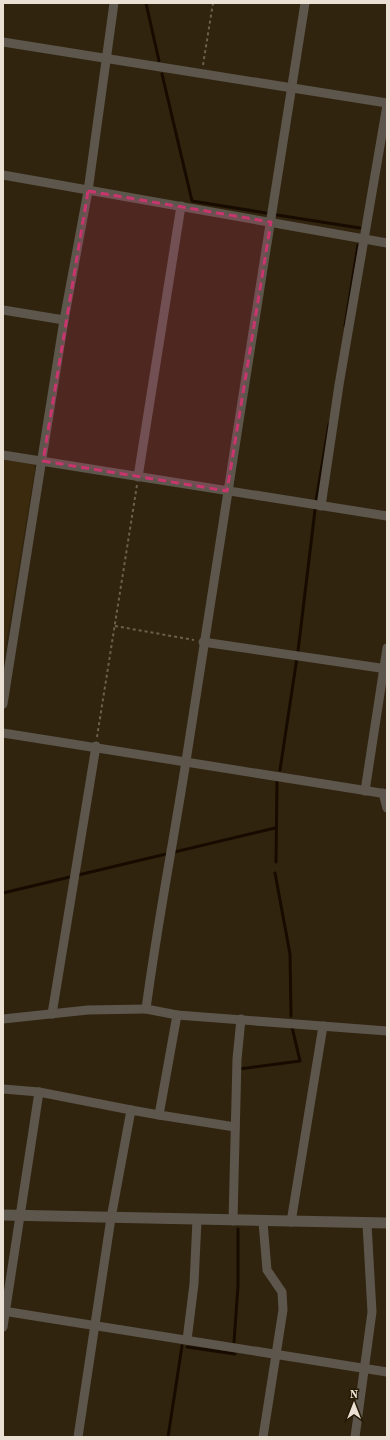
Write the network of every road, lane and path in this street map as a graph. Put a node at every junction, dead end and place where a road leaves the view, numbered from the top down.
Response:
1 (114, 3) edge
2 (213, 3) edge
3 (305, 3) edge
4 (3, 42) edge
5 (106, 58) junction
6 (202, 73) junction
7 (291, 88) junction
8 (387, 104) edge
9 (383, 157) edge
10 (3, 175) edge
11 (88, 192) junction
12 (182, 206) junction
13 (271, 222) junction
14 (365, 238) junction
15 (387, 243) edge
16 (3, 310) edge
17 (64, 320) junction
18 (3, 455) edge
19 (43, 461) junction
20 (138, 477) junction
21 (227, 492) junction
22 (321, 506) junction
23 (387, 516) edge
24 (115, 626) junction
25 (203, 642) junction
26 (387, 648) edge
27 (385, 669) edge
28 (3, 704) edge
29 (3, 733) edge
30 (96, 746) junction
31 (186, 761) junction
32 (365, 791) junction
33 (385, 794) edge
34 (387, 808) edge
35 (146, 1009) junction
36 (52, 1014) junction
37 (177, 1014) junction
38 (3, 1019) edge
39 (241, 1019) junction
40 (323, 1026) junction
41 (387, 1032) edge
42 (3, 1088) edge
43 (39, 1092) junction
44 (131, 1110) junction
45 (159, 1115) junction
46 (235, 1127) junction
47 (3, 1216) edge
48 (20, 1216) junction
49 (111, 1218) junction
50 (197, 1220) junction
51 (233, 1221) junction
52 (263, 1222) junction
53 (291, 1222) junction
54 (387, 1223) edge
55 (367, 1224) junction
56 (4, 1311) edge
57 (95, 1325) junction
58 (3, 1327) edge
59 (187, 1340) junction
60 (277, 1354) junction
61 (365, 1368) junction
62 (387, 1372) edge
63 (78, 1437) edge
64 (263, 1437) edge
65 (355, 1437) edge

1 - 5 street
2 - 6 path
3 - 7 street
4 - 5 street
5 - 6 street
5 - 11 street
6 - 7 street
7 - 8 street
7 - 13 street
8 - 9 street
9 - 14 street
10 - 11 street
11 - 12 street
11 - 17 street
12 - 13 street
12 - 20 street
13 - 14 street
13 - 21 street
14 - 15 street
14 - 22 street
16 - 17 street
17 - 19 street
18 - 19 street
19 - 20 street
19 - 28 street
20 - 21 street
20 - 24 path
21 - 22 street
21 - 25 street
22 - 23 street
24 - 25 path
24 - 30 path
25 - 27 street
25 - 31 street
26 - 27 street
27 - 32 street
29 - 30 street
30 - 31 street
30 - 36 street
31 - 32 street
31 - 35 street
32 - 33 street
33 - 34 street
35 - 36 street
35 - 37 street
36 - 38 street
37 - 39 street
37 - 45 street
39 - 40 street
39 - 46 street
40 - 41 street
40 - 53 street
42 - 43 street
43 - 44 street
43 - 48 street
44 - 45 street
44 - 49 street
45 - 46 street
46 - 51 street
47 - 48 street
48 - 49 street
48 - 56 street
49 - 50 street
49 - 57 street
50 - 51 street
50 - 59 street
51 - 52 street
52 - 53 street
52 - 60 street
53 - 55 street
54 - 55 street
55 - 61 street
56 - 57 street
56 - 58 street
57 - 59 street
57 - 63 street
59 - 60 street
60 - 61 street
60 - 64 street
61 - 62 street
61 - 65 street

